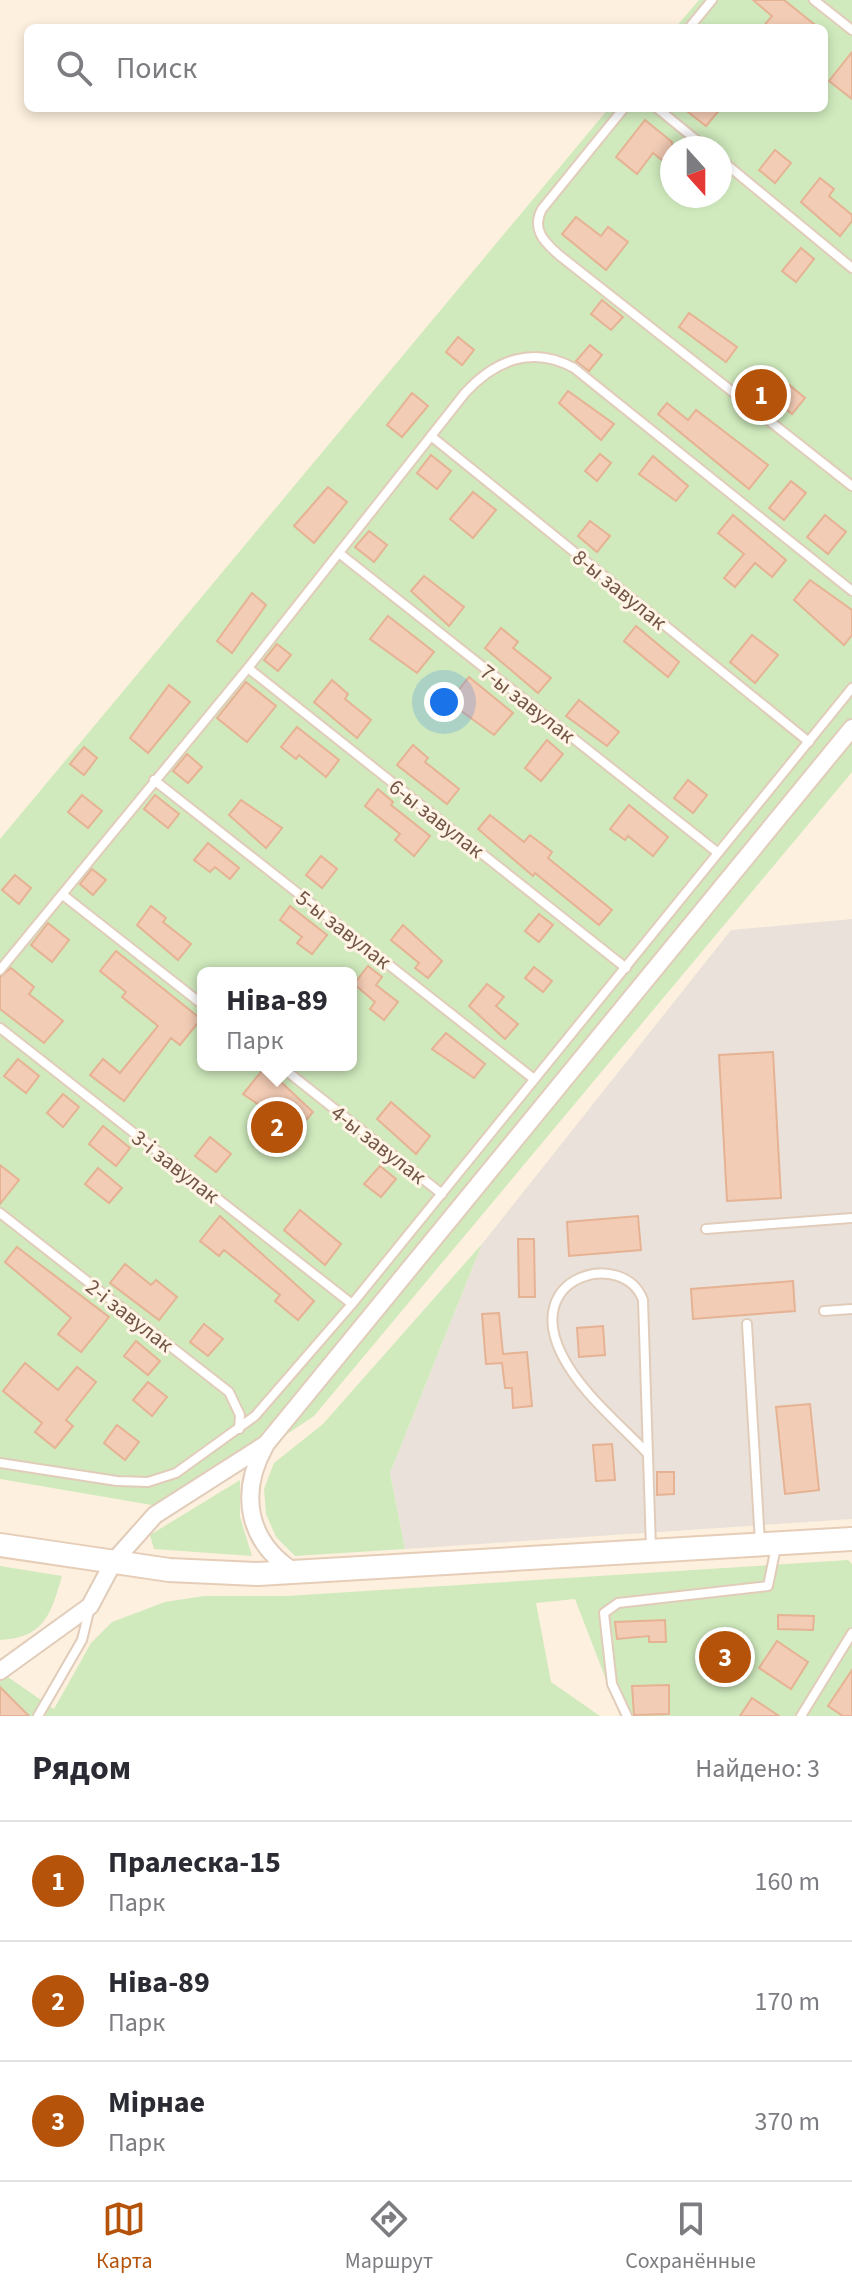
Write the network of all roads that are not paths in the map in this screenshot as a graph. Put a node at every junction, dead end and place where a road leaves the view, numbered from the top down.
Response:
1 (712, 0) edge
2 (814, 0) edge
3 (692, 24) edge
4 (852, 30) edge
5 (621, 112) edge
6 (662, 112) edge
7 (691, 136) edge
8 (732, 169) edge
9 (852, 268) edge
10 (431, 436) junction
11 (852, 486) edge
12 (339, 553) junction
13 (852, 591) edge
14 (248, 668) junction
15 (852, 688) edge
16 (852, 728) edge
17 (809, 742) junction
18 (154, 780) junction
19 (717, 852) junction
20 (63, 895) junction
21 (626, 968) junction
22 (0, 970) edge
23 (197, 1000) edge
24 (0, 1028) edge
25 (287, 1071) edge
26 (534, 1079) junction
27 (442, 1194) junction
28 (0, 1213) edge
29 (852, 1218) edge
30 (706, 1229) dead end
31 (352, 1304) junction
32 (852, 1309) edge
33 (824, 1311) dead end
34 (747, 1324) dead end
35 (239, 1429) junction
36 (266, 1444) junction
37 (647, 1453) junction
38 (0, 1463) edge
39 (852, 1539) edge
40 (769, 1543) junction
41 (0, 1545) edge
42 (651, 1550) junction
43 (114, 1561) junction
44 (298, 1573) junction
45 (90, 1606) junction
46 (852, 1633) edge
47 (2, 1668) edge
48 (38, 1716) edge
49 (627, 1716) edge
50 (801, 1716) edge

1 - 3 lane
2 - 4 lane
5 - 11 lane
6 - 7 lane
8 - 9 lane
10 - 12 lane
10 - 13 lane
10 - 17 lane, 8-ы завулак
12 - 14 lane
12 - 19 lane, 7-ы завулак
14 - 18 lane
14 - 21 lane, 6-ы завулак
15 - 17 lane
16 - 36 street
17 - 19 lane
18 - 20 lane
18 - 26 lane, 5-ы завулак
19 - 21 lane
20 - 22 lane
20 - 23 lane
21 - 26 lane
24 - 31 lane, 3-і завулак
25 - 27 lane, 4-ы завулак
26 - 27 lane
27 - 31 lane
28 - 35 lane, 2-і завулак
29 - 30 lane
31 - 35 lane
32 - 33 lane
34 - 40 lane
35 - 38 lane
36 - 43 street
36 - 44 street
37 - 37 lane
37 - 42 lane
39 - 40 street
40 - 42 street
40 - 49 lane
41 - 43 street
42 - 44 street
43 - 44 street
43 - 45 street
45 - 47 street
45 - 48 lane
46 - 50 lane

